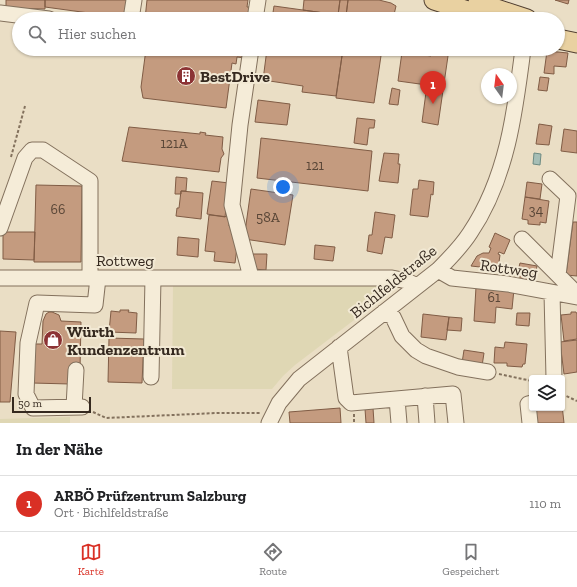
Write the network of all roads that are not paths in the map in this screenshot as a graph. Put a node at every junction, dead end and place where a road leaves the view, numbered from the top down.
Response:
1 (134, 0) edge
2 (258, 0) edge
3 (434, 0) edge
4 (471, 0) edge
5 (132, 12) edge
6 (256, 12) edge
7 (471, 12) edge
8 (506, 12) edge
9 (0, 13) edge
10 (12, 14) edge
11 (565, 28) edge
12 (577, 30) edge
13 (565, 40) edge
14 (577, 43) edge
15 (250, 56) edge
16 (522, 56) edge
17 (550, 179) dead end
18 (0, 228) edge
19 (522, 239) dead end
20 (438, 270) junction
21 (558, 275) junction
22 (251, 277) junction
23 (0, 278) edge
24 (36, 278) junction
25 (94, 278) junction
26 (153, 278) junction
27 (417, 286) junction
28 (552, 293) junction
29 (577, 295) edge
30 (37, 303) junction
31 (384, 312) junction
32 (339, 348) junction
33 (76, 370) dead end
34 (488, 372) road end
35 (554, 375) edge
36 (151, 377) dead end
37 (424, 396) junction
38 (398, 399) junction
39 (529, 404) edge
40 (272, 418) edge
41 (399, 423) edge
42 (427, 423) edge
43 (456, 423) edge
44 (530, 423) edge

1 - 5 street
2 - 6 street
3 - 7 main road
4 - 8 main road
9 - 10 street
11 - 12 main road
13 - 14 main road
15 - 22 street
16 - 20 street, Bichlfeldstraße
17 - 21 street, Rottweg
18 - 25 street
19 - 21 street, Rottweg
20 - 27 street, Bichlfeldstraße
20 - 28 street, Rottweg
21 - 29 street, Rottweg
22 - 26 street, Rottweg
22 - 27 street, Rottweg
23 - 24 street, Rottweg
24 - 25 street, Rottweg
24 - 30 street
25 - 26 street, Rottweg
25 - 30 street
26 - 36 street
27 - 31 street, Bichlfeldstraße
28 - 29 street, Rottweg
28 - 35 street
30 - 33 street
31 - 32 street, Bichlfeldstraße
31 - 34 street
32 - 38 street
32 - 40 street, Bichlfeldstraße
37 - 38 street
37 - 42 street
37 - 43 street
38 - 41 street
39 - 44 street

